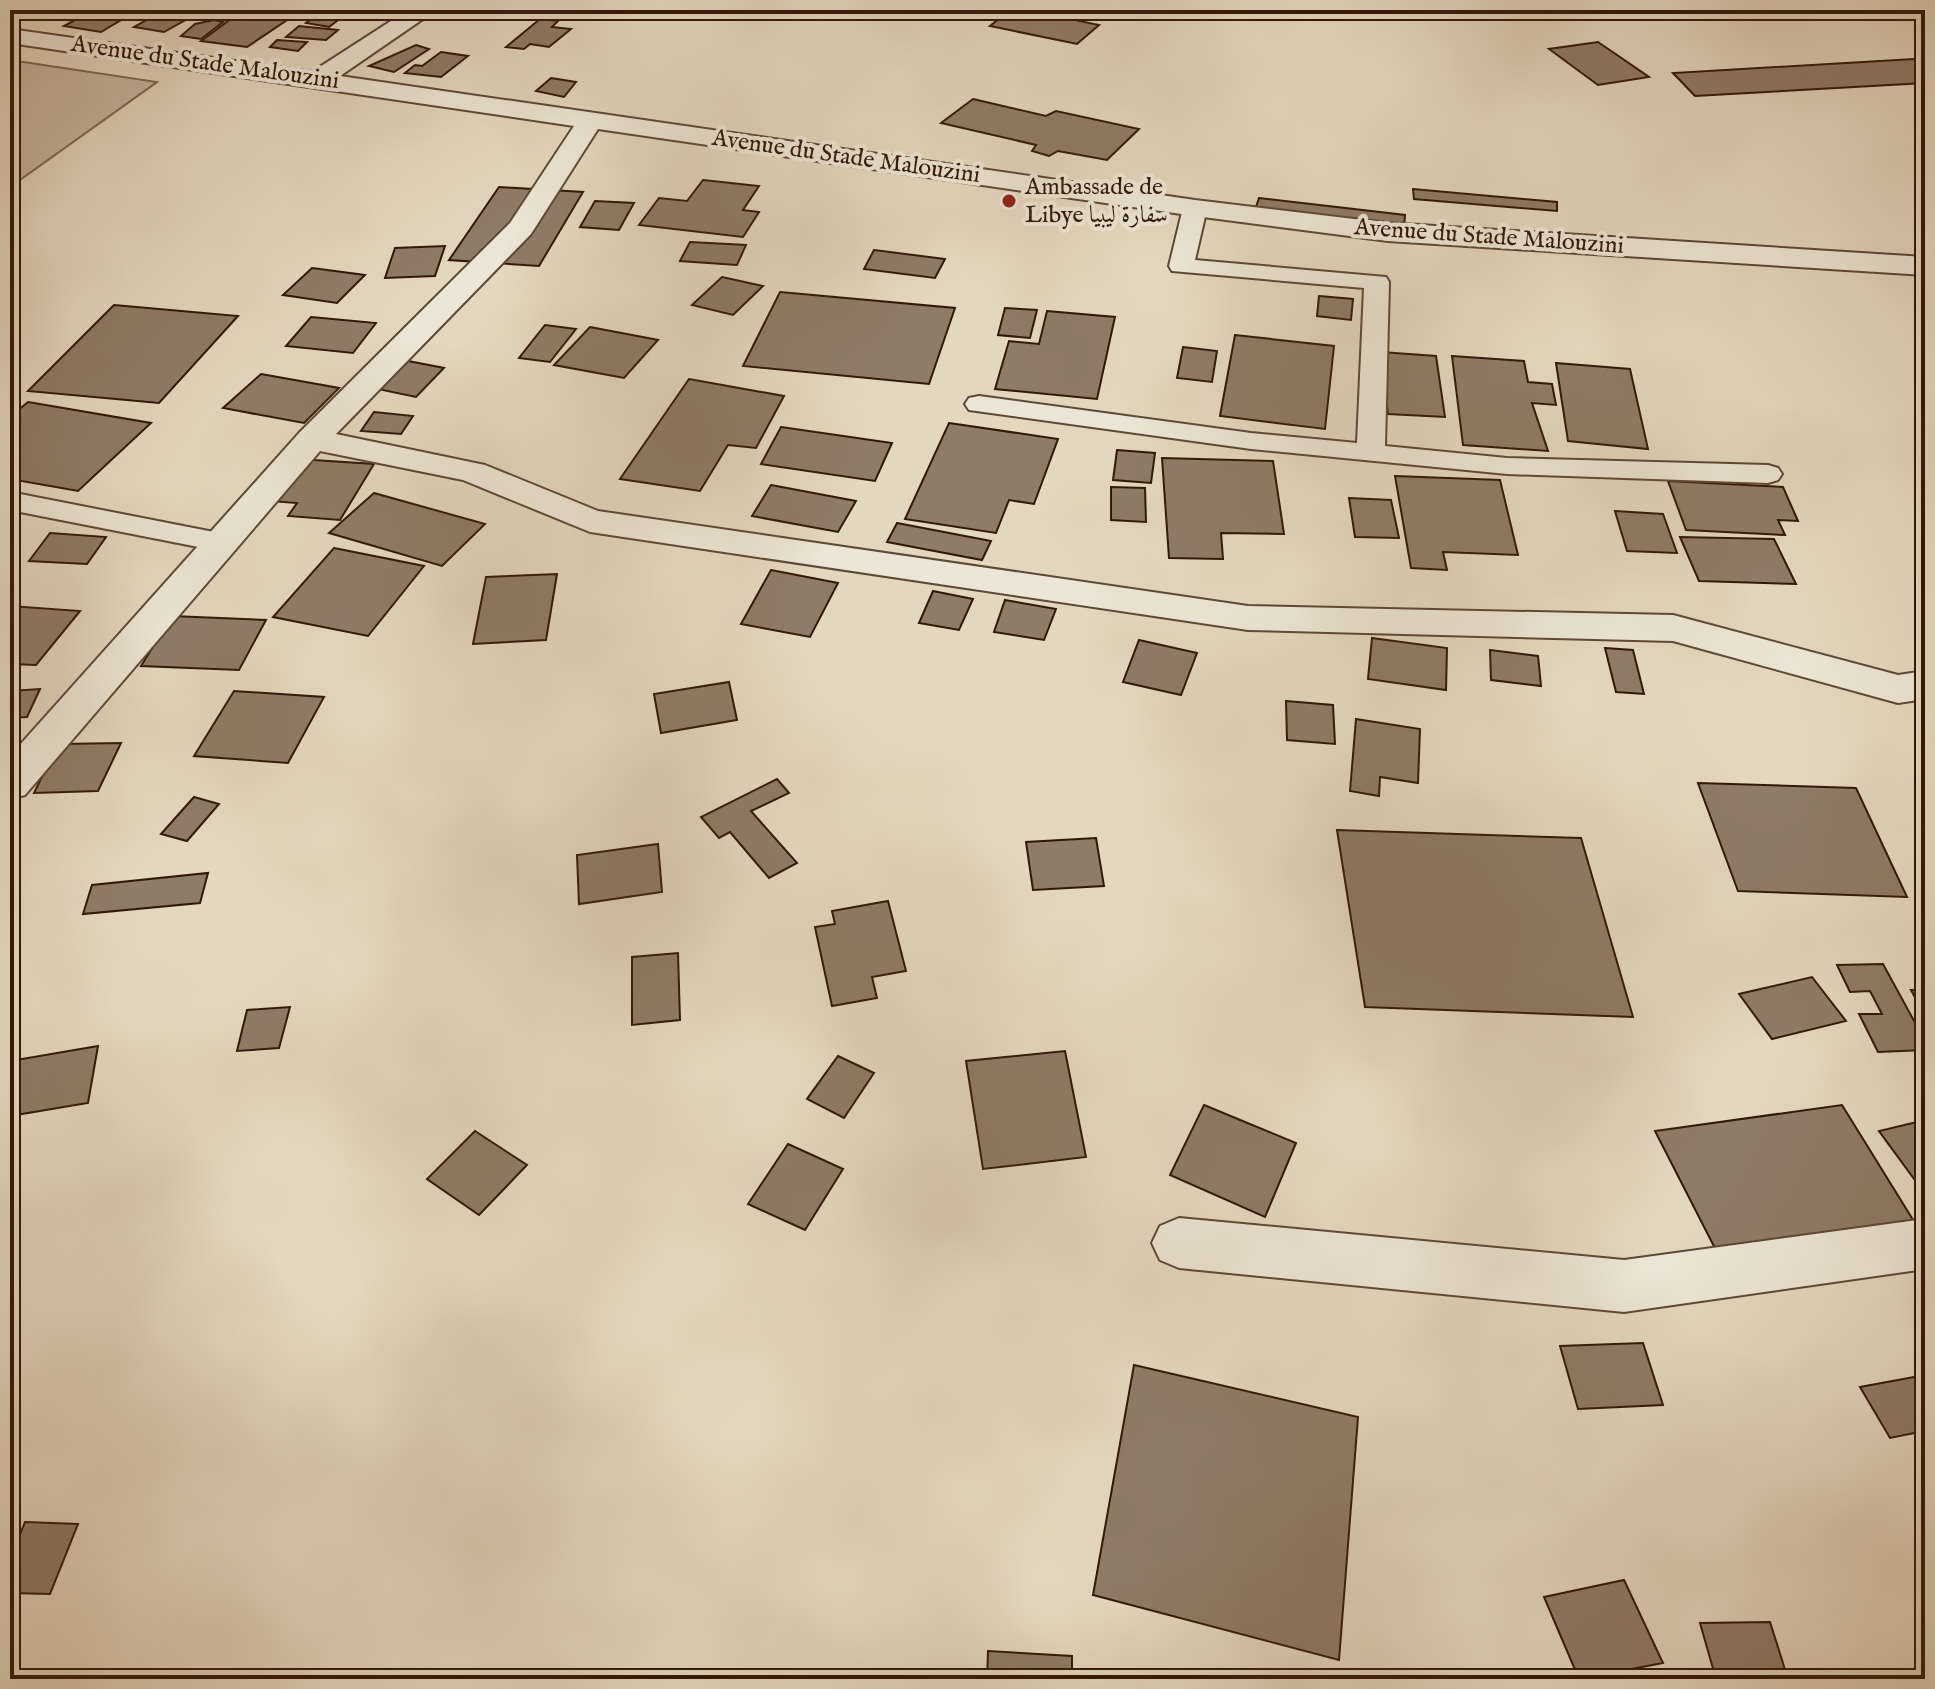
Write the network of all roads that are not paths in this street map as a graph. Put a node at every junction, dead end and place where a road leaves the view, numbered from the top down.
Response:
1 (424, 10) edge
2 (10, 36) edge
3 (319, 79) junction
4 (591, 119) junction
5 (1195, 208) junction
6 (1925, 266) edge
7 (979, 404) dead end
8 (312, 439) junction
9 (1371, 453) junction
10 (1768, 474) dead end
11 (10, 501) edge
12 (224, 543) junction
13 (1925, 685) edge
14 (10, 784) edge
15 (1179, 1243) dead end
16 (1925, 1244) edge

1 - 3 street
2 - 3 street, Avenue du Stade Malouzini
3 - 4 street, Avenue du Stade Malouzini
4 - 5 street, Avenue du Stade Malouzini
4 - 8 street
5 - 6 street, Avenue du Stade Malouzini
5 - 9 lane
7 - 9 lane
8 - 12 street
8 - 13 street
9 - 10 lane
11 - 12 lane
12 - 14 street
15 - 16 street

